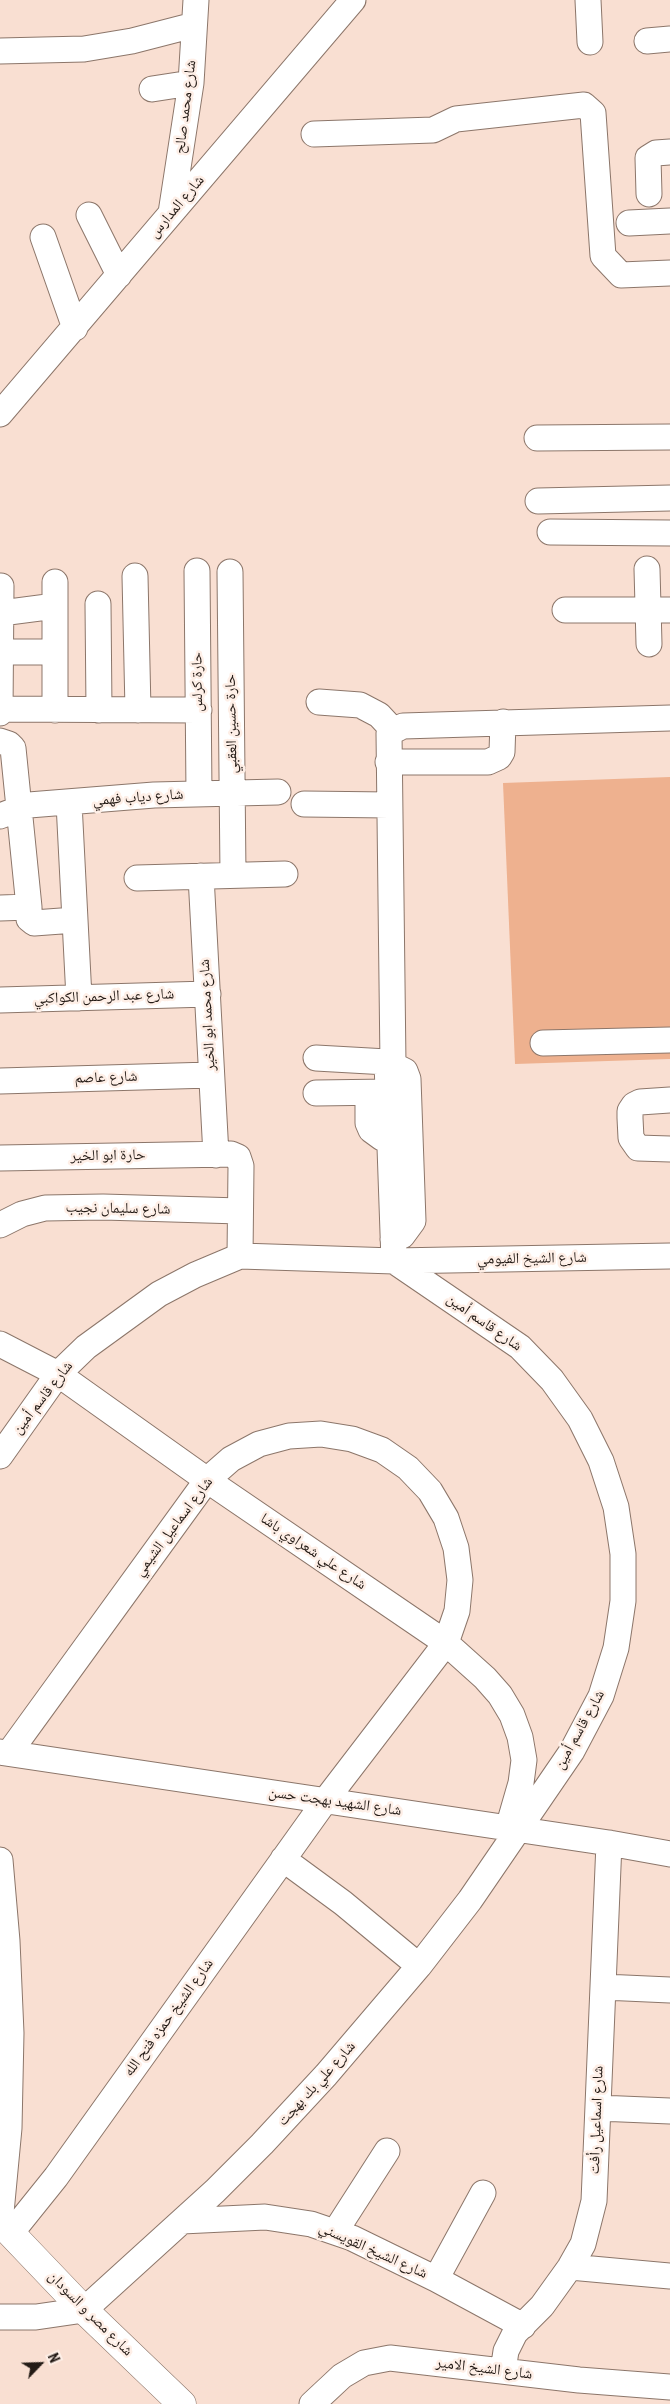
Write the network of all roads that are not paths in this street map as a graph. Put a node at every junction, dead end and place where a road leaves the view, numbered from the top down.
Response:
1 (196, 0) edge
2 (354, 0) edge
3 (588, 0) edge
4 (194, 25) junction
5 (590, 42) dead end
6 (0, 51) edge
7 (191, 83) junction
8 (152, 89) dead end
9 (314, 134) dead end
10 (670, 152) edge
11 (649, 194) dead end
12 (171, 213) junction
13 (88, 215) dead end
14 (670, 221) edge
15 (629, 223) dead end
16 (43, 237) dead end
17 (670, 273) edge
18 (119, 275) junction
19 (75, 328) junction
20 (0, 414) edge
21 (670, 437) edge
22 (537, 438) dead end
23 (670, 498) edge
24 (538, 500) dead end
25 (550, 532) dead end
26 (670, 533) edge
27 (647, 569) dead end
28 (197, 571) dead end
29 (230, 572) dead end
30 (135, 576) dead end
31 (55, 582) dead end
32 (1, 586) edge
33 (98, 604) dead end
34 (55, 606) junction
35 (565, 610) dead end
36 (659, 610) edge
37 (1, 613) edge
38 (649, 644) dead end
39 (1, 645) edge
40 (55, 652) junction
41 (319, 702) dead end
42 (55, 710) junction
43 (99, 710) junction
44 (138, 710) junction
45 (199, 710) junction
46 (0, 711) edge
47 (670, 718) edge
48 (503, 722) junction
49 (418, 726) junction
50 (393, 730) junction
51 (232, 734) junction
52 (199, 735) junction
53 (0, 741) edge
54 (388, 762) junction
55 (417, 762) junction
56 (278, 792) dead end
57 (232, 793) junction
58 (200, 794) junction
59 (69, 803) junction
60 (304, 804) dead end
61 (389, 805) junction
62 (10, 812) edge
63 (285, 874) dead end
64 (233, 875) junction
65 (201, 876) junction
66 (137, 878) dead end
67 (29, 907) junction
68 (0, 908) edge
69 (75, 920) junction
70 (208, 994) junction
71 (80, 998) junction
72 (0, 1000) edge
73 (670, 1040) edge
74 (543, 1043) dead end
75 (316, 1058) dead end
76 (390, 1063) junction
77 (211, 1075) junction
78 (0, 1081) edge
79 (316, 1093) dead end
80 (378, 1093) junction
81 (670, 1100) edge
82 (670, 1149) edge
83 (216, 1155) junction
84 (0, 1158) edge
85 (240, 1211) junction
86 (0, 1225) edge
87 (394, 1250) junction
88 (240, 1256) junction
89 (670, 1256) edge
90 (0, 1344) edge
91 (58, 1374) junction
92 (0, 1453) edge
93 (207, 1480) junction
94 (446, 1643) junction
95 (5, 1753) edge
96 (325, 1801) junction
97 (513, 1828) junction
98 (609, 1843) junction
99 (670, 1854) edge
100 (283, 1859) junction
101 (0, 1860) edge
102 (2, 1902) edge
103 (444, 1962) dead end
104 (419, 1966) junction
105 (603, 1987) junction
106 (670, 1990) edge
107 (400, 2001) junction
108 (358, 2063) dead end
109 (598, 2108) junction
110 (670, 2111) edge
111 (387, 2151) dead end
112 (483, 2193) dead end
113 (182, 2221) junction
114 (4, 2226) edge
115 (335, 2232) junction
116 (570, 2267) junction
117 (670, 2276) edge
118 (436, 2279) junction
119 (84, 2310) junction
120 (0, 2317) edge
121 (522, 2326) junction
122 (503, 2371) junction
123 (670, 2387) edge
124 (182, 2404) edge
125 (312, 2404) edge

1 - 4 street, شارع محمد صالح
2 - 12 street, شارع المدارس
3 - 5 street
4 - 6 street
4 - 7 street, شارع محمد صالح
7 - 8 street
7 - 12 street, شارع محمد صالح
9 - 17 street
10 - 11 street
12 - 18 street, شارع المدارس
13 - 18 street
14 - 15 street
16 - 19 street
18 - 19 street, شارع المدارس
19 - 20 street, شارع المدارس
21 - 22 street
23 - 24 street
25 - 26 street
27 - 36 street
28 - 45 street, حارة كرلس
29 - 51 street, حارة حسين العقبي
30 - 44 street
31 - 34 street
32 - 37 street
33 - 43 street
34 - 37 street
34 - 40 street
35 - 36 street
36 - 38 street
37 - 39 street
39 - 40 street
39 - 46 street
40 - 42 street
41 - 50 street
42 - 43 street
42 - 46 street
43 - 44 street
44 - 45 street
45 - 52 street, حارة كرلس
47 - 48 street
48 - 49 street
48 - 55 street
49 - 50 street
49 - 55 street
50 - 54 street
51 - 52 street
51 - 57 street, حارة حسين العقبي
52 - 58 street, حارة كرلس
53 - 62 street
54 - 55 street
54 - 61 street
56 - 57 street, شارع دياب فهمي
57 - 58 street, شارع دياب فهمي
57 - 64 street, حارة حسين العقبي
58 - 59 street, شارع دياب فهمي
59 - 62 street, شارع دياب فهمي
59 - 69 street
60 - 61 street
61 - 76 street
62 - 67 street
63 - 64 street
64 - 65 street
65 - 66 street
65 - 70 street, شارع محمد ابو الخير
67 - 68 street
67 - 69 street
69 - 71 street
70 - 71 street, شارع عبد الرحمن الكواكبي
70 - 77 street, شارع محمد ابو الخير
71 - 72 street, شارع عبد الرحمن الكواكبي
73 - 74 street
75 - 76 street
76 - 80 street
76 - 87 street
77 - 78 street, شارع عاصم
77 - 83 street, شارع محمد ابو الخير
79 - 80 street
80 - 87 street
81 - 82 street
83 - 84 street, حارة ابو الخير
83 - 85 street, حارة ابو الخير
85 - 86 street, شارع سليمان نجيب
85 - 88 street
87 - 88 street, شارع قاسم أمين
87 - 89 street, شارع الشيخ الفيومي
87 - 97 street, شارع قاسم أمين
88 - 91 street, شارع قاسم أمين
90 - 91 street, شارع علي شعراوي باشا
91 - 92 street, شارع قاسم أمين
91 - 93 street, شارع علي شعراوي باشا
93 - 94 street, شارع علي شعراوي باشا
93 - 94 street, شارع اسماعيل الشيمي
93 - 95 street, شارع اسماعيل الشيمي
94 - 96 street, شارع اسماعيل الشيمي
94 - 97 street, شارع علي شعراوي باشا
95 - 96 street, شارع الشهيد بهجت حسن
96 - 97 street, شارع الشهيد بهجت حسن
96 - 100 street, شارع الشيخ حمزه فتح الله
97 - 98 street, شارع الشهيد بهجت حسن
97 - 104 street, شارع علي بك بهجت
98 - 99 street, شارع الشهيد بهجت حسن
98 - 105 street, شارع اسماعيل رأفت
100 - 104 street
100 - 114 street, شارع الشيخ حمزه فتح الله
101 - 102 street
102 - 114 street
103 - 107 street
104 - 107 street, شارع علي بك بهجت
105 - 106 street
105 - 109 street, شارع اسماعيل رأفت
107 - 108 street
107 - 113 street, شارع علي بك بهجت
109 - 110 street
109 - 116 street, شارع اسماعيل رأفت
111 - 115 street
112 - 118 street
113 - 115 street, شارع الشيخ القويسني
113 - 119 street, شارع علي بك بهجت
114 - 119 main road, شارع مصر و السودان
115 - 118 street, شارع الشيخ القويسني
116 - 117 street
116 - 121 street, شارع اسماعيل رأفت
118 - 121 street, شارع الشيخ القويسني
119 - 120 street
119 - 124 main road, شارع مصر و السودان
121 - 122 street, شارع اسماعيل رأفت
122 - 123 street, شارع الشيخ الامير
122 - 125 street, شارع الشيخ الامير

